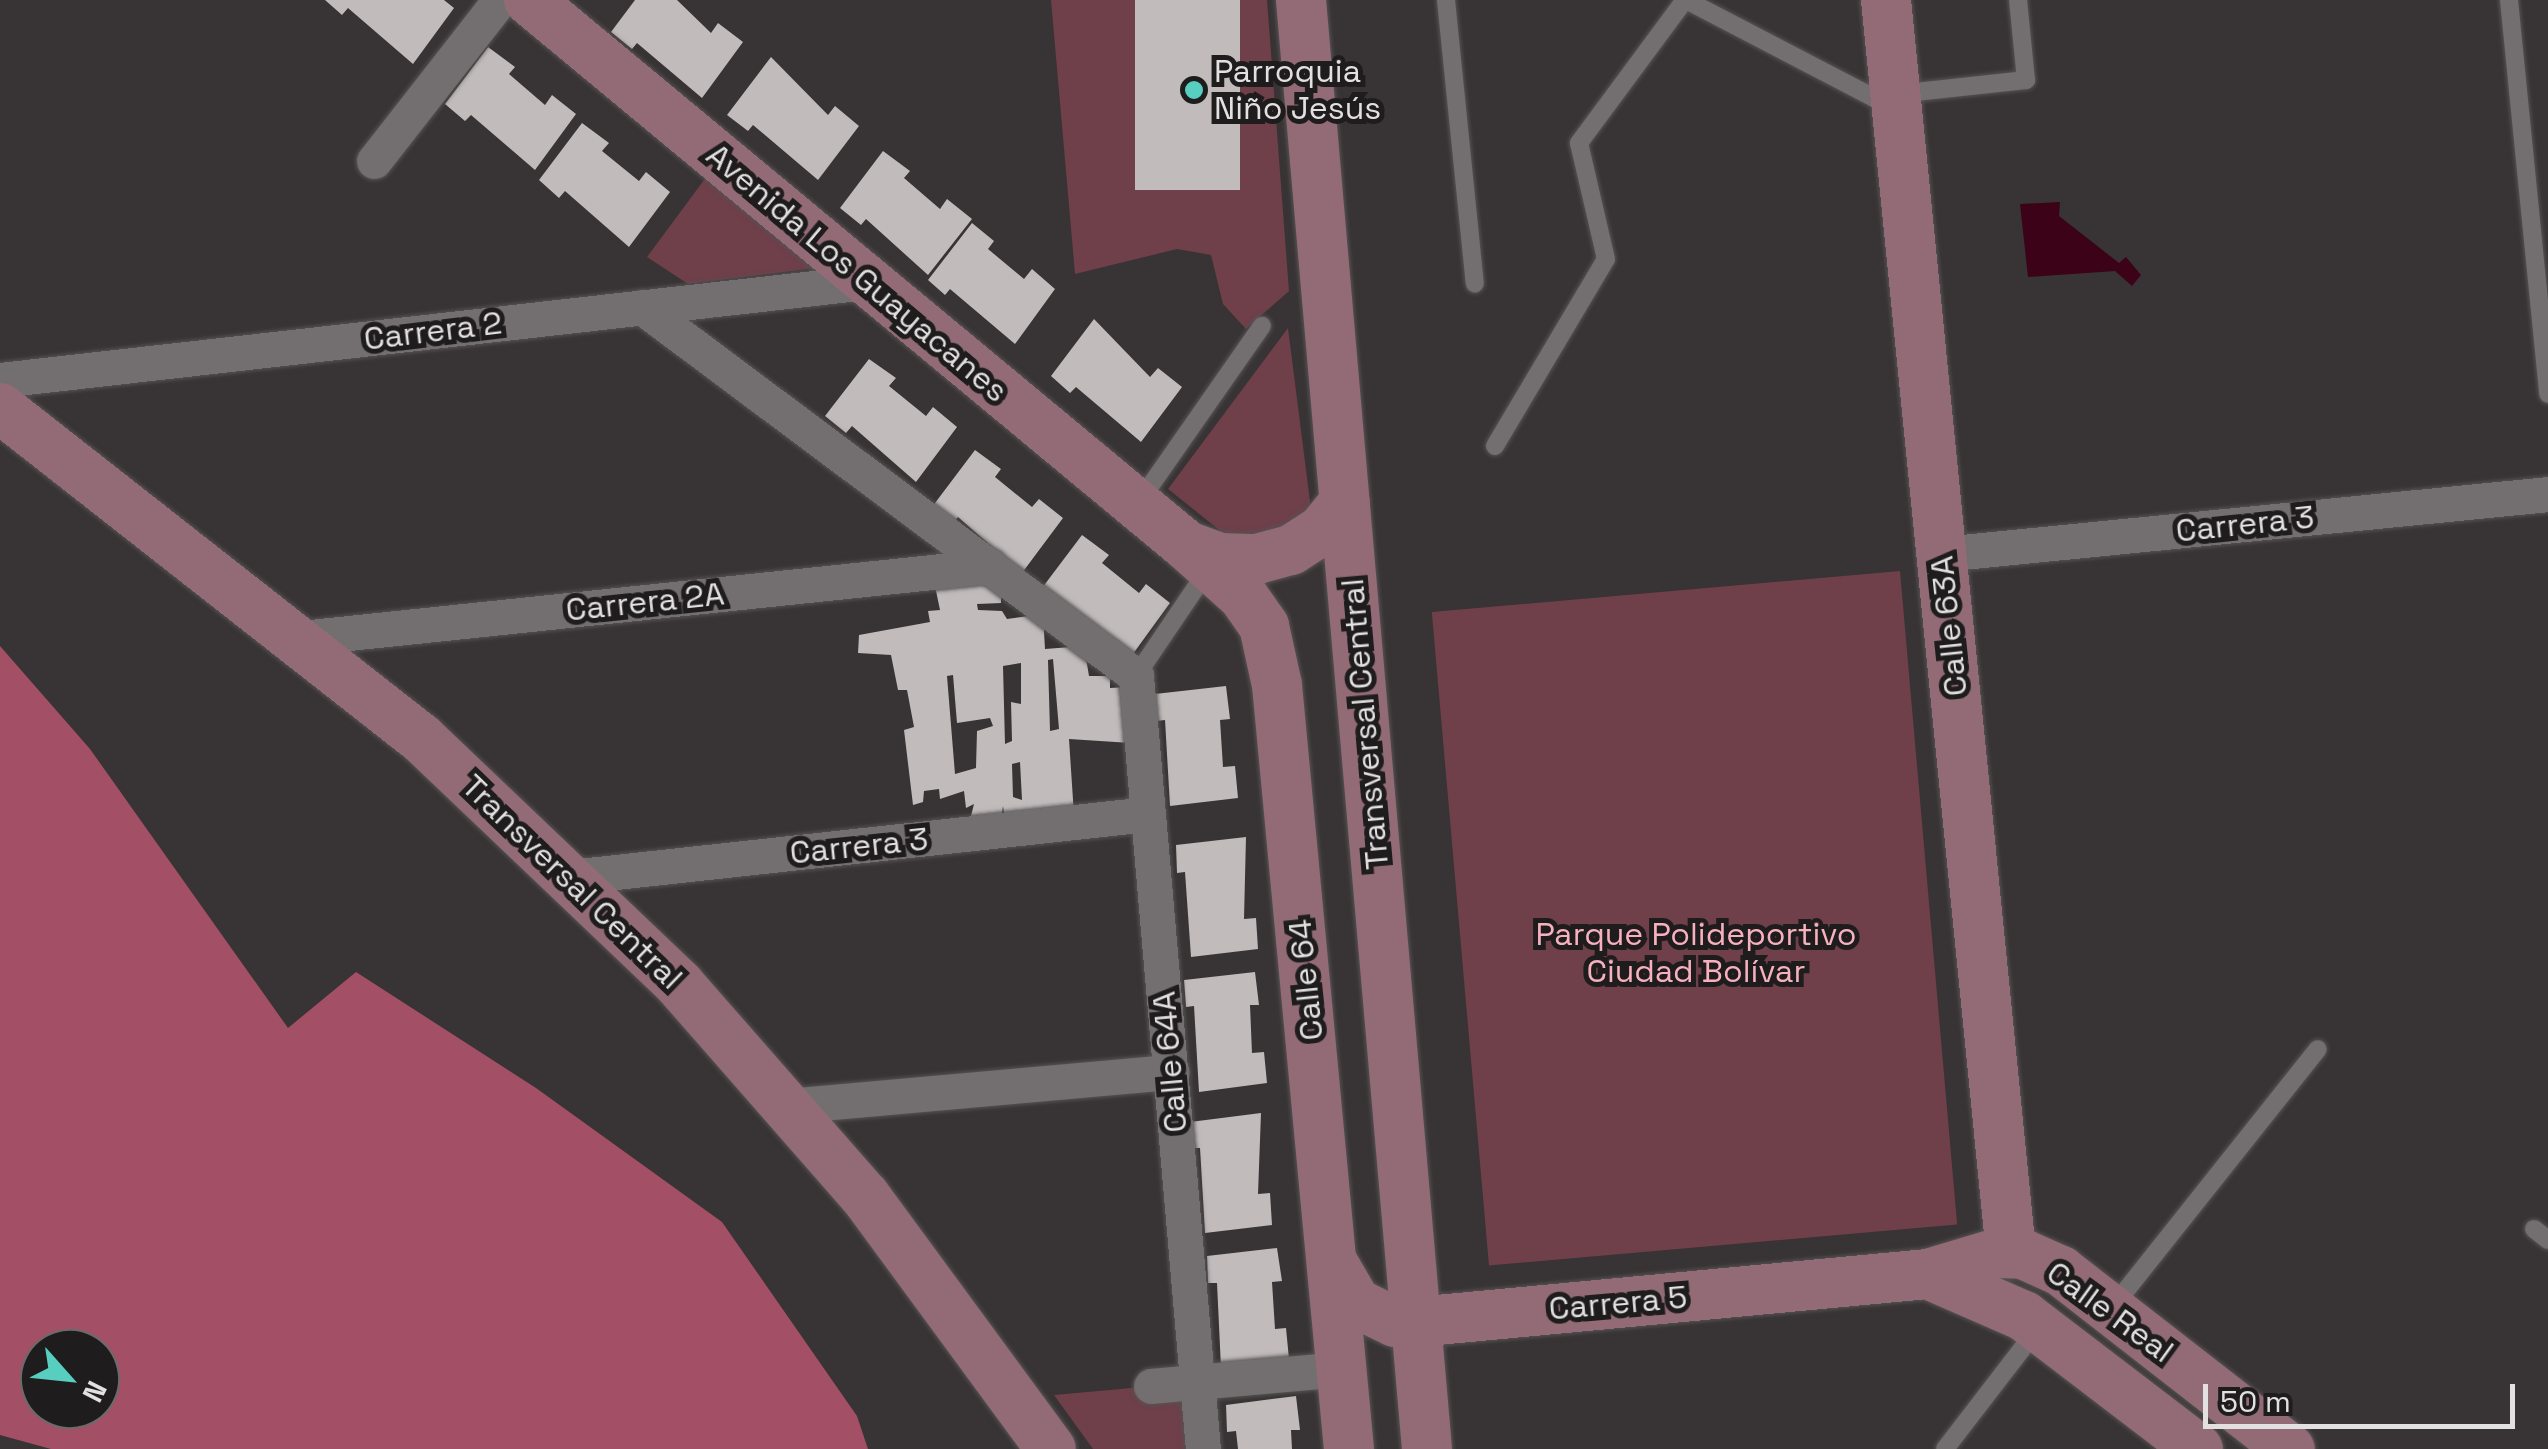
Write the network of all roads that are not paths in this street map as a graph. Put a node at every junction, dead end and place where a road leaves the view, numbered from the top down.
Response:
1 (500, 0) edge
2 (528, 0) edge
3 (1301, 0) edge
4 (1446, 0) edge
5 (1686, 0) edge
6 (1886, 0) edge
7 (2018, 0) edge
8 (2509, 0) edge
9 (1897, 102) junction
10 (374, 161) dead end
11 (867, 282) junction
12 (1475, 284) dead end
13 (642, 307) junction
14 (1262, 326) dead end
15 (0, 380) edge
16 (2548, 394) edge
17 (0, 408) edge
18 (1495, 446) dead end
19 (2548, 494) edge
20 (1345, 502) junction
21 (1136, 506) junction
22 (1942, 554) junction
23 (1198, 556) junction
24 (990, 566) junction
25 (301, 638) junction
26 (1136, 676) junction
27 (1148, 814) junction
28 (570, 877) junction
29 (2318, 1049) dead end
30 (1170, 1072) junction
31 (788, 1106) junction
32 (2011, 1253) junction
33 (1334, 1266) junction
34 (1928, 1274) junction
35 (2111, 1309) junction
36 (1416, 1322) junction
37 (2039, 1327) junction
38 (1341, 1369) junction
39 (1198, 1382) junction
40 (1151, 1386) dead end
41 (1051, 1449) edge
42 (1204, 1449) edge
43 (1349, 1449) edge
44 (1427, 1449) edge
45 (1944, 1449) edge
46 (2198, 1449) edge
47 (2290, 1449) edge

1 - 10 street
2 - 11 street, Avenida Los Guayacanes
3 - 20 street, Transversal Central
4 - 12 lane
5 - 9 lane
5 - 18 lane
6 - 9 street, Calle 63A
7 - 9 lane
8 - 16 lane
9 - 22 street, Calle 63A
11 - 13 street, Carrera 2
11 - 21 street, Avenida Los Guayacanes
13 - 15 street, Carrera 2
13 - 24 street
14 - 21 lane
17 - 25 street, Transversal Central
19 - 22 street, Carrera 3
20 - 23 street
20 - 36 street, Transversal Central
21 - 23 street, Avenida Los Guayacanes
22 - 32 street, Calle 63A
23 - 26 lane
23 - 33 street, Calle 64
24 - 25 street, Carrera 2A
24 - 26 street
25 - 28 street, Transversal Central
26 - 27 street, Calle 64A
27 - 28 street, Carrera 3
27 - 30 street, Calle 64A
28 - 31 street, Transversal Central
29 - 35 lane
30 - 31 street
30 - 39 street, Calle 64A
31 - 41 street, Transversal Central
32 - 34 street, Calle Real
32 - 35 street, Calle Real
33 - 36 street, Carrera 5
33 - 38 street, Calle 64
34 - 36 street, Carrera 5
34 - 37 street, Calle Real
35 - 47 street, Calle Real
36 - 44 street, Transversal Central
37 - 45 lane
37 - 46 street, Calle Real
38 - 39 street
38 - 43 street, Calle 64
39 - 40 street
39 - 42 street, Calle 64A

